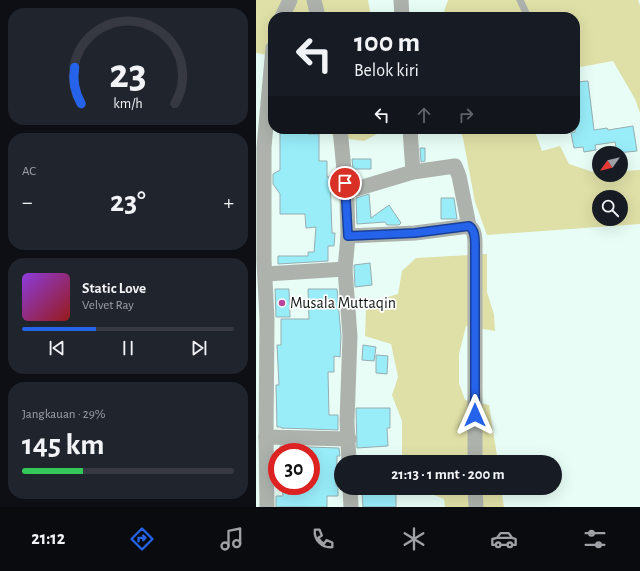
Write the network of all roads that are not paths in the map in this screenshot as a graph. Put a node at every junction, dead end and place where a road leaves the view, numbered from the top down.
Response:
1 (290, 0) edge
2 (314, 0) edge
3 (401, 0) edge
4 (520, 0) edge
5 (284, 12) edge
6 (317, 12) edge
7 (402, 12) edge
8 (526, 12) edge
9 (268, 103) edge
10 (340, 134) edge
11 (410, 134) edge
12 (413, 172) junction
13 (346, 192) junction
14 (469, 226) junction
15 (348, 236) junction
16 (345, 269) junction
17 (266, 274) junction
18 (266, 437) junction
19 (349, 439) junction
20 (349, 455) edge
21 (475, 455) edge
22 (350, 495) edge
23 (475, 495) edge
24 (267, 507) edge
25 (351, 507) edge
26 (476, 507) edge

1 - 5 street
2 - 6 street
3 - 7 street
4 - 8 lane
9 - 17 street
10 - 13 street
11 - 12 street
12 - 13 street
12 - 14 street
13 - 15 street
14 - 15 street
14 - 21 street
15 - 16 street
16 - 17 street
16 - 19 street
17 - 18 street
18 - 19 street
18 - 24 street
19 - 20 street
22 - 25 street
23 - 26 street

